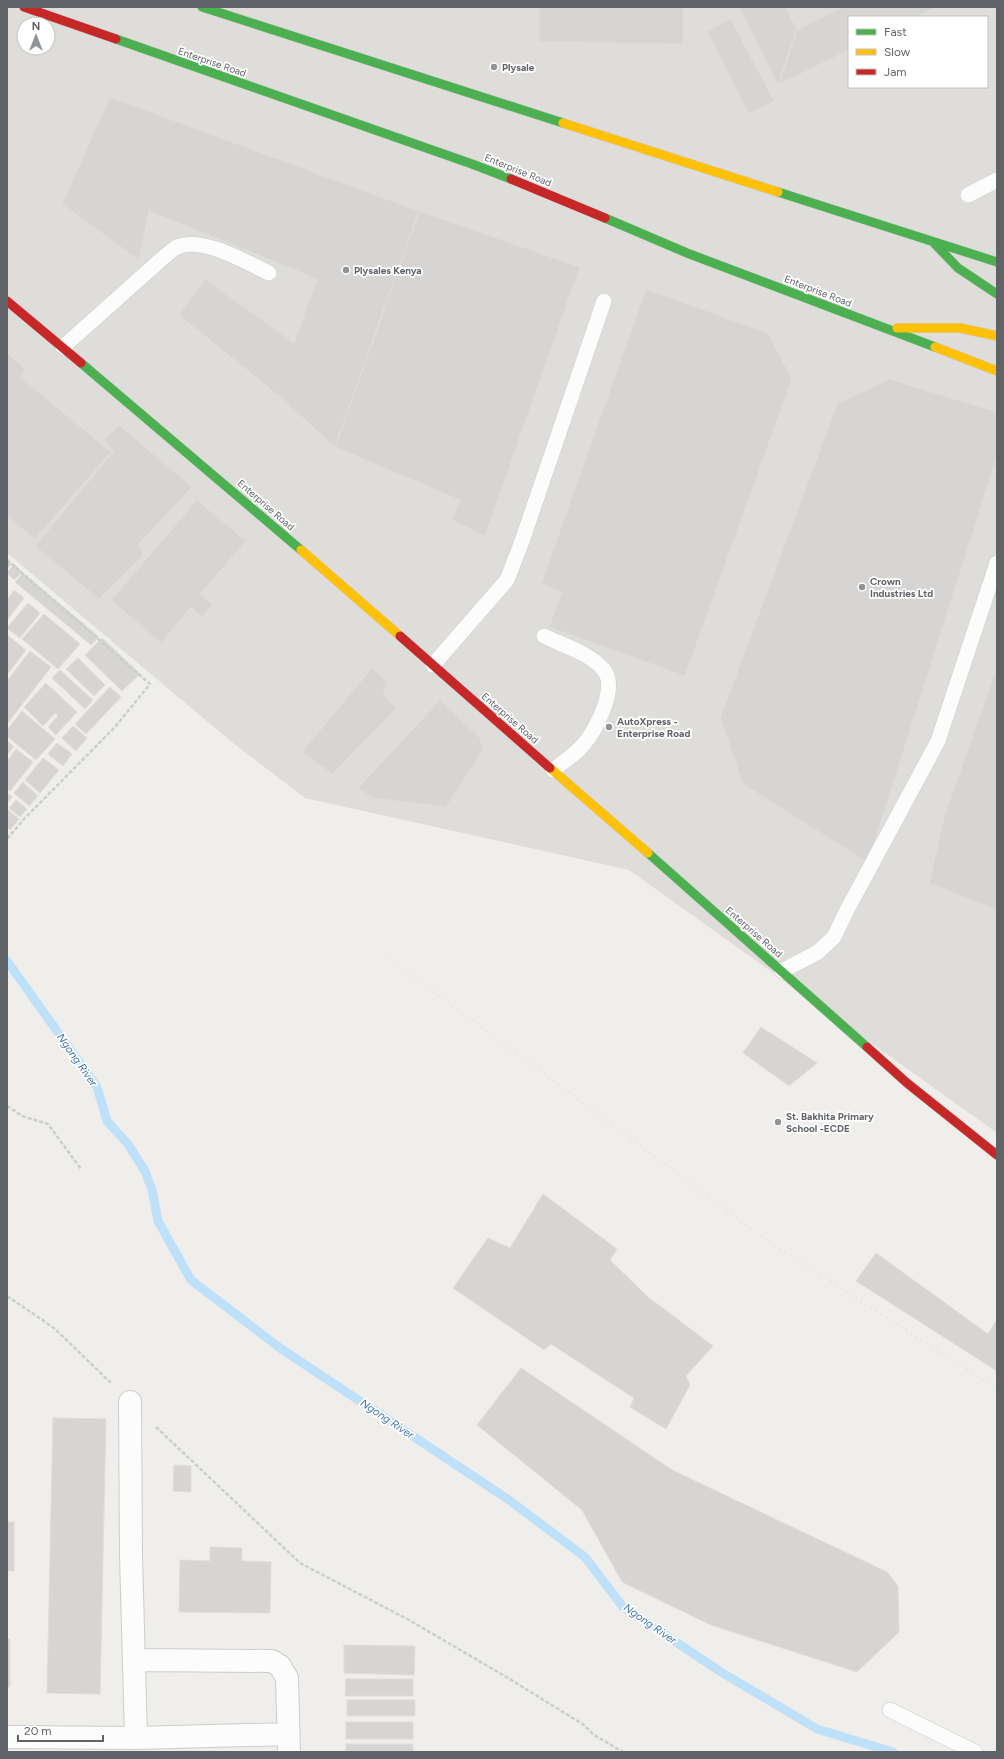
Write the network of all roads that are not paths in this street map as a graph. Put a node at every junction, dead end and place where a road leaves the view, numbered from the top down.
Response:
1 (24, 7) edge
2 (202, 7) edge
3 (997, 180) edge
4 (968, 195) dead end
5 (931, 240) junction
6 (997, 262) edge
7 (268, 273) dead end
8 (997, 294) edge
9 (7, 301) edge
10 (604, 301) dead end
11 (887, 329) junction
12 (997, 336) edge
13 (63, 348) junction
14 (997, 371) edge
15 (997, 562) edge
16 (544, 636) dead end
17 (433, 665) junction
18 (553, 770) junction
19 (782, 971) junction
20 (997, 1155) edge
21 (130, 1402) road end
22 (135, 1660) junction
23 (890, 1710) dead end
24 (7, 1737) edge
25 (136, 1738) junction
26 (288, 1743) edge
27 (46, 1745) edge
28 (975, 1752) edge

1 - 11 main road, Enterprise Road
2 - 5 main road
3 - 4 lane
5 - 6 main road
5 - 8 main road
7 - 13 lane
9 - 13 main road, Enterprise Road
10 - 17 lane
11 - 12 main road
11 - 14 main road, Enterprise Road
13 - 17 main road, Enterprise Road
15 - 19 lane
16 - 18 lane
17 - 18 main road, Enterprise Road
18 - 19 main road, Enterprise Road
19 - 20 main road, Enterprise Road
21 - 22 street
22 - 25 street
22 - 26 street
23 - 28 lane
24 - 27 street
25 - 26 street
25 - 27 street

